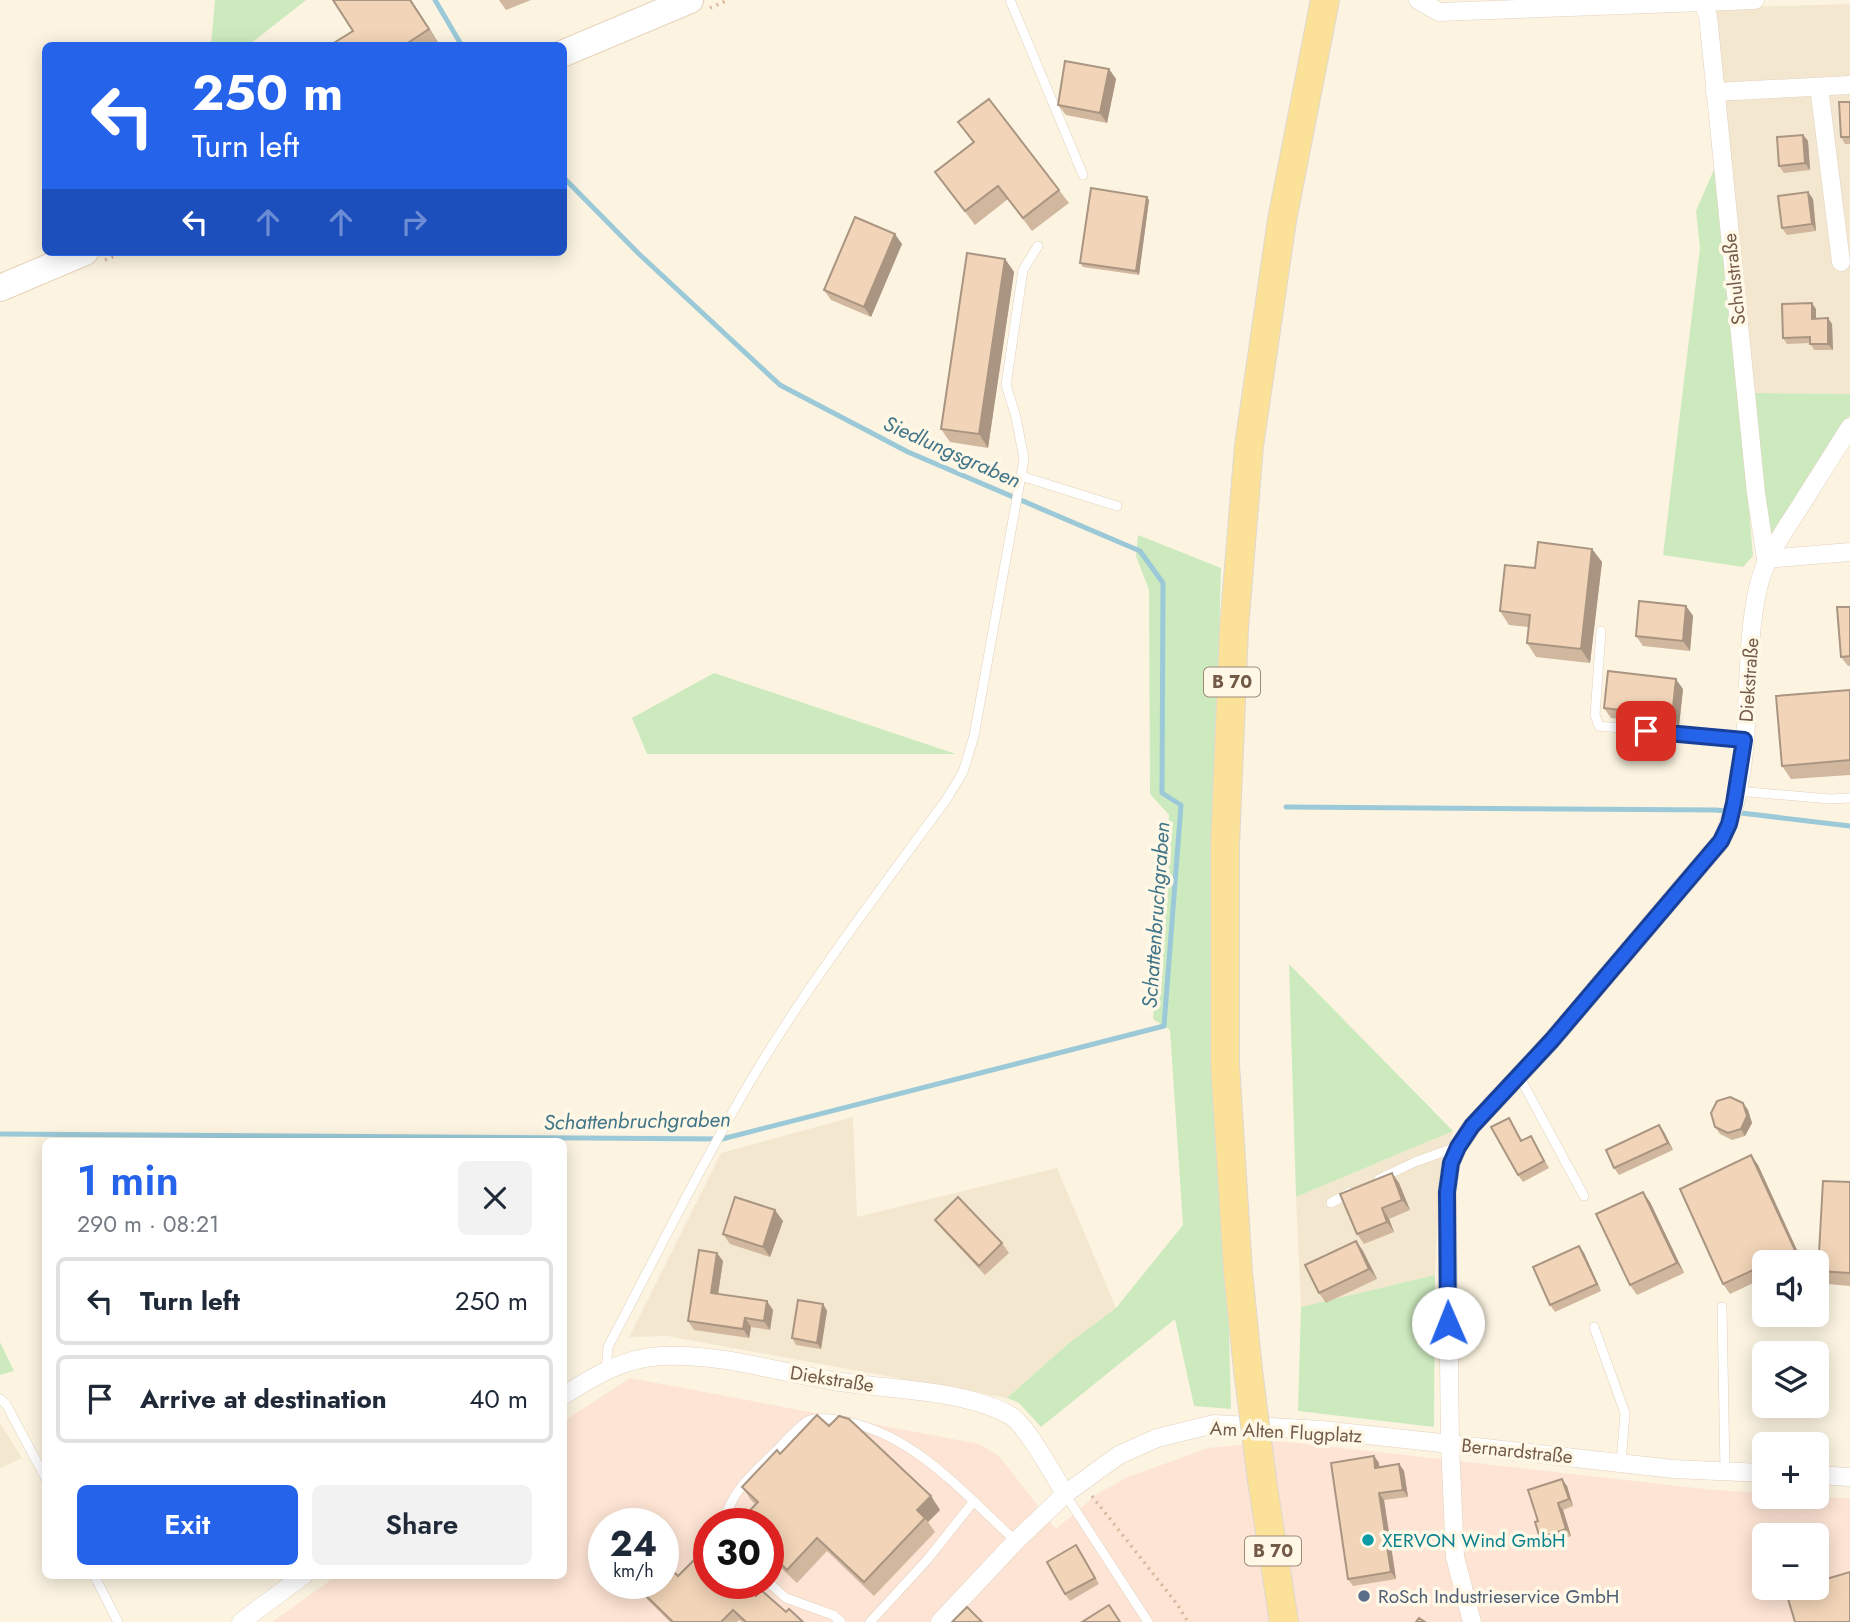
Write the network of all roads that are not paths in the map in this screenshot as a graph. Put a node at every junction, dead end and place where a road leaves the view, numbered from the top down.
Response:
1 (690, 0) edge
2 (1010, 0) edge
3 (1325, 0) edge
4 (1418, 0) edge
5 (1755, 0) edge
6 (1703, 1) edge
7 (1509, 5) edge
8 (567, 52) edge
9 (1850, 85) edge
10 (1819, 87) junction
11 (1715, 92) junction
12 (1083, 175) dead end
13 (1038, 246) dead end
14 (76, 256) edge
15 (1841, 262) dead end
16 (0, 288) edge
17 (1850, 427) edge
18 (1020, 480) junction
19 (1117, 506) dead end
20 (1850, 552) edge
21 (1766, 559) junction
22 (1601, 631) dead end
23 (1744, 740) junction
24 (1735, 797) junction
25 (1850, 798) edge
26 (1519, 1076) junction
27 (1458, 1147) junction
28 (1367, 1184) edge
29 (1354, 1190) edge
30 (1584, 1196) dead end
31 (1331, 1203) dead end
32 (1722, 1307) dead end
33 (1594, 1327) dead end
34 (606, 1370) junction
35 (567, 1393) edge
36 (0, 1399) edge
37 (1450, 1444) junction
38 (1621, 1463) junction
39 (1726, 1471) junction
40 (42, 1472) edge
41 (1752, 1472) edge
42 (1829, 1475) edge
43 (1850, 1476) edge
44 (1065, 1494) junction
45 (974, 1501) junction
46 (728, 1508) edge
47 (1016, 1541) junction
48 (96, 1579) edge
49 (299, 1579) edge
50 (784, 1596) edge
51 (118, 1622) edge
52 (241, 1622) edge
53 (841, 1622) edge
54 (870, 1622) edge
55 (940, 1622) edge
56 (1148, 1622) edge
57 (1284, 1622) edge
58 (1472, 1622) edge

1 - 8 main road
2 - 12 lane
3 - 57 main road, B 70, bridge
4 - 7 street
5 - 6 street
6 - 7 street
6 - 11 street, Schulstraße
9 - 10 street
10 - 11 street
10 - 15 street
11 - 21 street, Schulstraße
13 - 18 lane
14 - 16 main road
17 - 21 street, Diekstraße
18 - 19 lane
18 - 34 lane
20 - 21 street
21 - 23 street, Diekstraße
22 - 23 lane
23 - 24 street, Diekstraße
24 - 25 lane
24 - 26 street, Diekstraße
26 - 27 street, Diekstraße
26 - 30 lane
27 - 28 lane
27 - 37 street, Diekstraße
29 - 31 lane
32 - 39 lane
33 - 38 lane
34 - 35 street, Diekstraße
34 - 44 street, Diekstraße
36 - 40 lane
37 - 38 street, Bernardstraße
37 - 44 street, Am Alten Flugplatz
37 - 58 street, Bernardstraße
38 - 39 street, Bernardstraße
39 - 41 street, Bernardstraße
42 - 43 street
44 - 47 street, Am Alten Flugplatz
44 - 56 lane
45 - 46 lane
45 - 47 lane
45 - 54 lane
47 - 55 street, Am Alten Flugplatz
48 - 51 lane
49 - 52 street
50 - 53 lane

